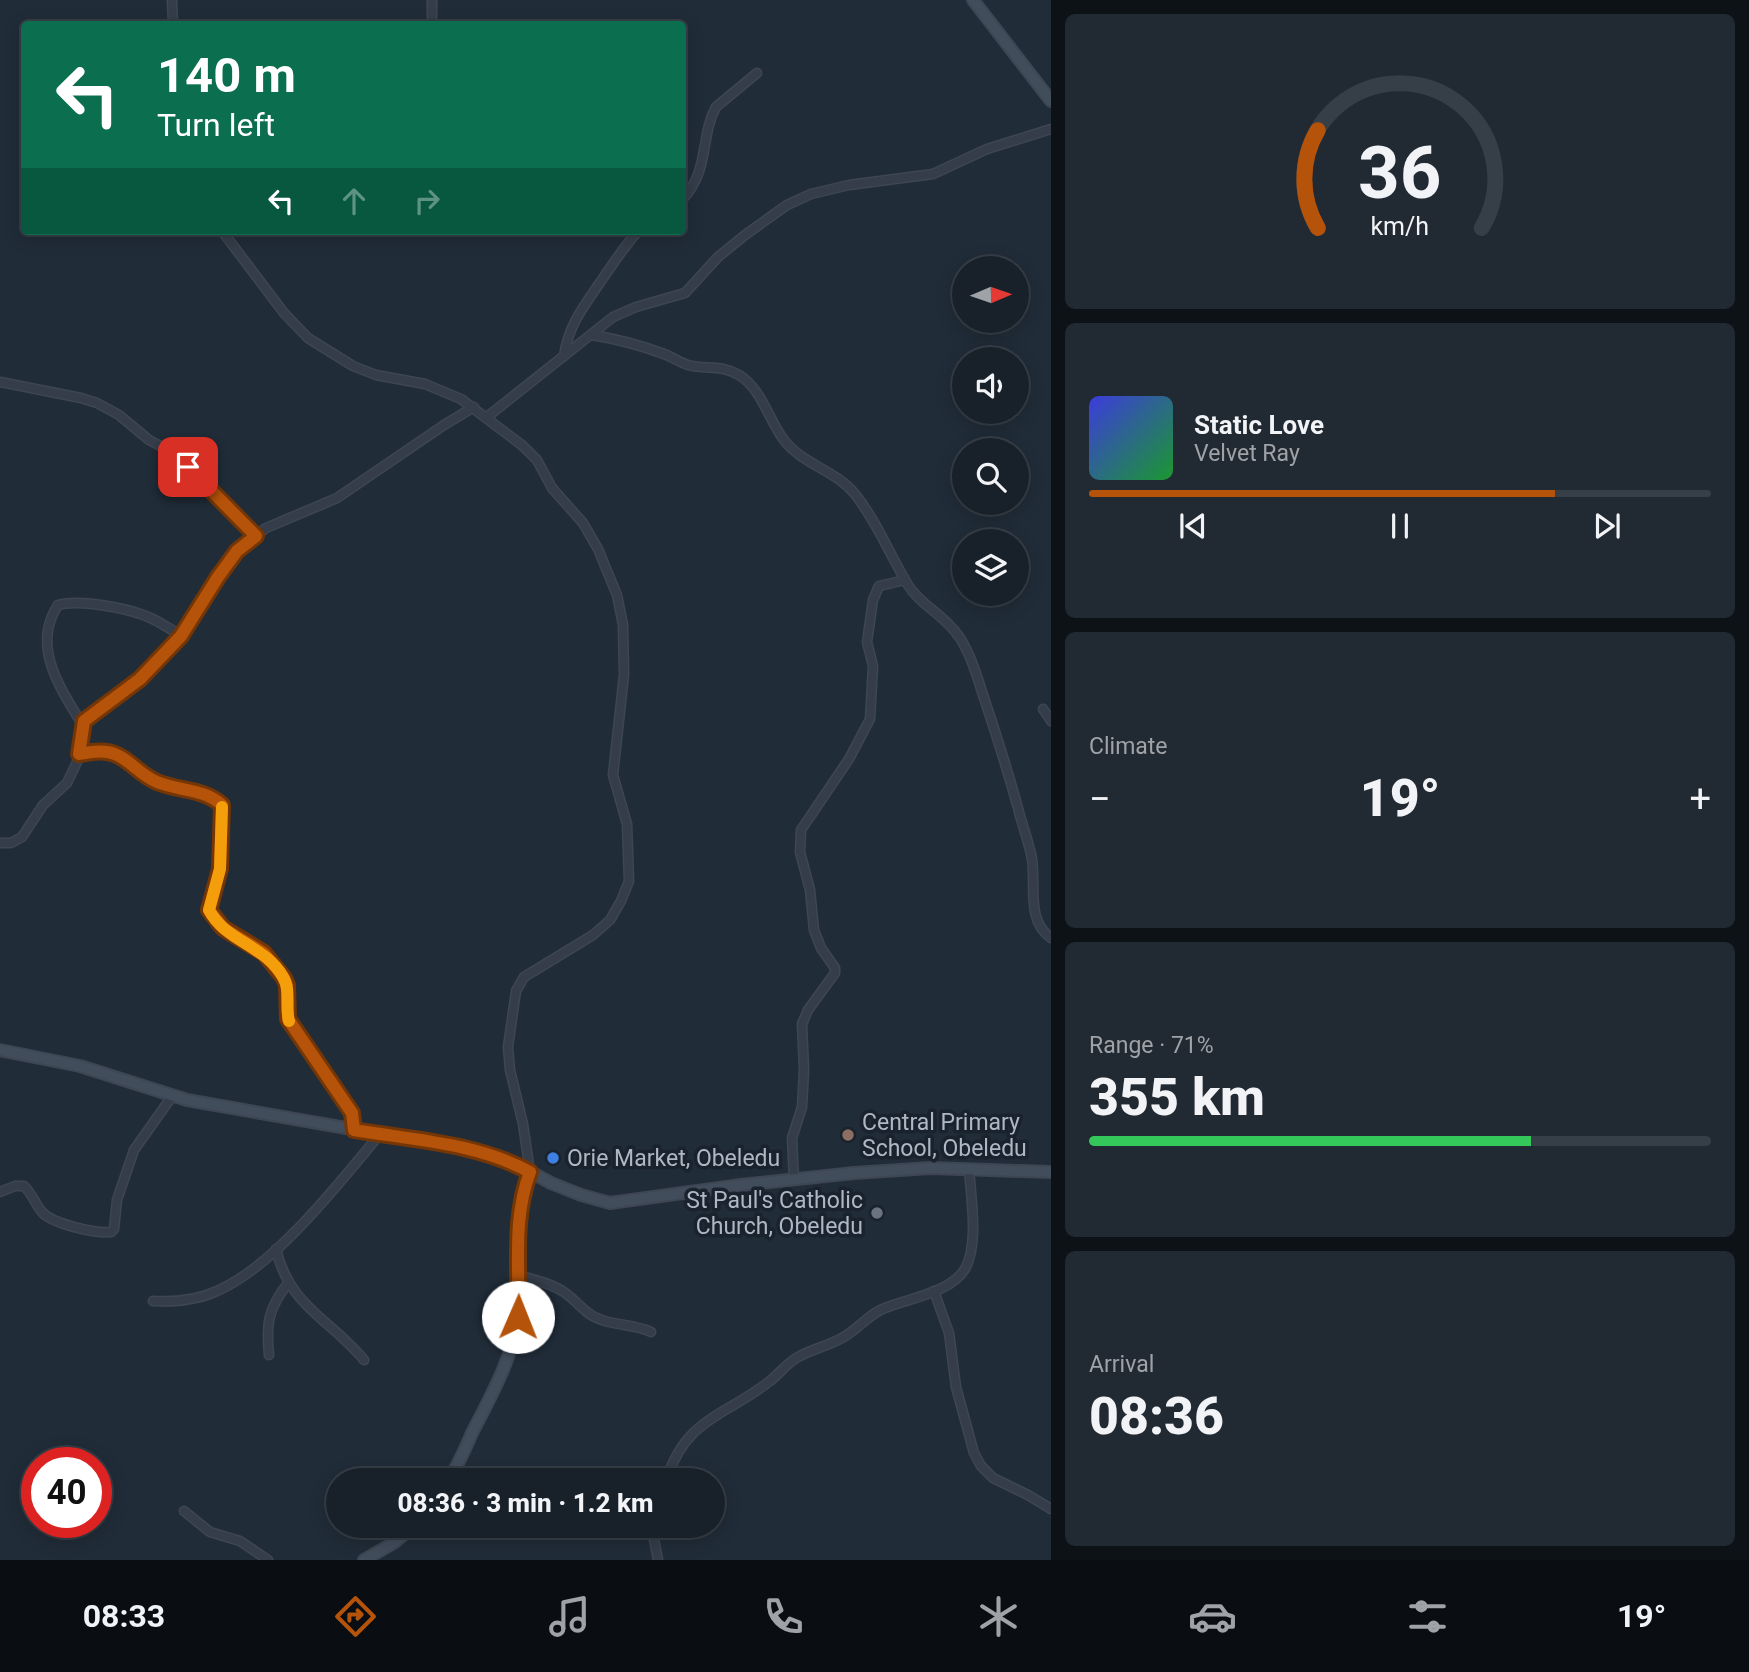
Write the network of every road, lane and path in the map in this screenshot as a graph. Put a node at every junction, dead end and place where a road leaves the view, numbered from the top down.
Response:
1 (172, 0) edge
2 (432, 0) edge
3 (973, 0) edge
4 (984, 5) edge
5 (173, 21) edge
6 (432, 21) edge
7 (757, 73) dead end
8 (1051, 101) edge
9 (1051, 129) edge
10 (686, 196) edge
11 (225, 235) edge
12 (634, 235) edge
13 (592, 335) junction
14 (564, 356) junction
15 (0, 382) edge
16 (474, 407) junction
17 (486, 417) junction
18 (256, 536) junction
19 (905, 580) junction
20 (176, 632) dead end
21 (1043, 709) dead end
22 (1051, 721) edge
23 (82, 724) junction
24 (79, 754) junction
25 (0, 843) edge
26 (1051, 938) edge
27 (0, 1051) edge
28 (173, 1095) junction
29 (354, 1130) junction
30 (380, 1134) junction
31 (969, 1169) junction
32 (530, 1172) junction
33 (1051, 1172) edge
34 (794, 1180) junction
35 (0, 1192) edge
36 (276, 1249) junction
37 (519, 1275) junction
38 (288, 1283) junction
39 (934, 1291) junction
40 (153, 1301) dead end
41 (651, 1332) dead end
42 (269, 1355) dead end
43 (364, 1360) dead end
44 (454, 1468) edge
45 (671, 1468) edge
46 (1051, 1509) edge
47 (184, 1511) dead end
48 (400, 1538) edge
49 (655, 1538) edge
50 (268, 1560) edge
51 (363, 1560) edge
52 (658, 1560) edge

1 - 5 street
2 - 6 street
3 - 4 main road
4 - 8 main road
7 - 10 street
9 - 13 street
11 - 16 street
12 - 14 street
13 - 14 street
13 - 19 street
14 - 17 street
15 - 18 street
16 - 17 street
16 - 18 street
17 - 32 street
18 - 23 street
19 - 26 street
19 - 34 street
20 - 23 street
21 - 22 street
23 - 24 street
24 - 25 street
24 - 29 street
27 - 28 main road
28 - 29 main road
28 - 35 street
29 - 30 main road
30 - 32 main road
30 - 36 street
31 - 33 main road
31 - 34 main road
31 - 39 street
32 - 34 main road
32 - 37 main road
36 - 38 street
36 - 40 street
37 - 41 street
37 - 44 main road
38 - 42 street
38 - 43 street
39 - 45 street
39 - 46 street
47 - 50 street
48 - 51 main road
49 - 52 street

